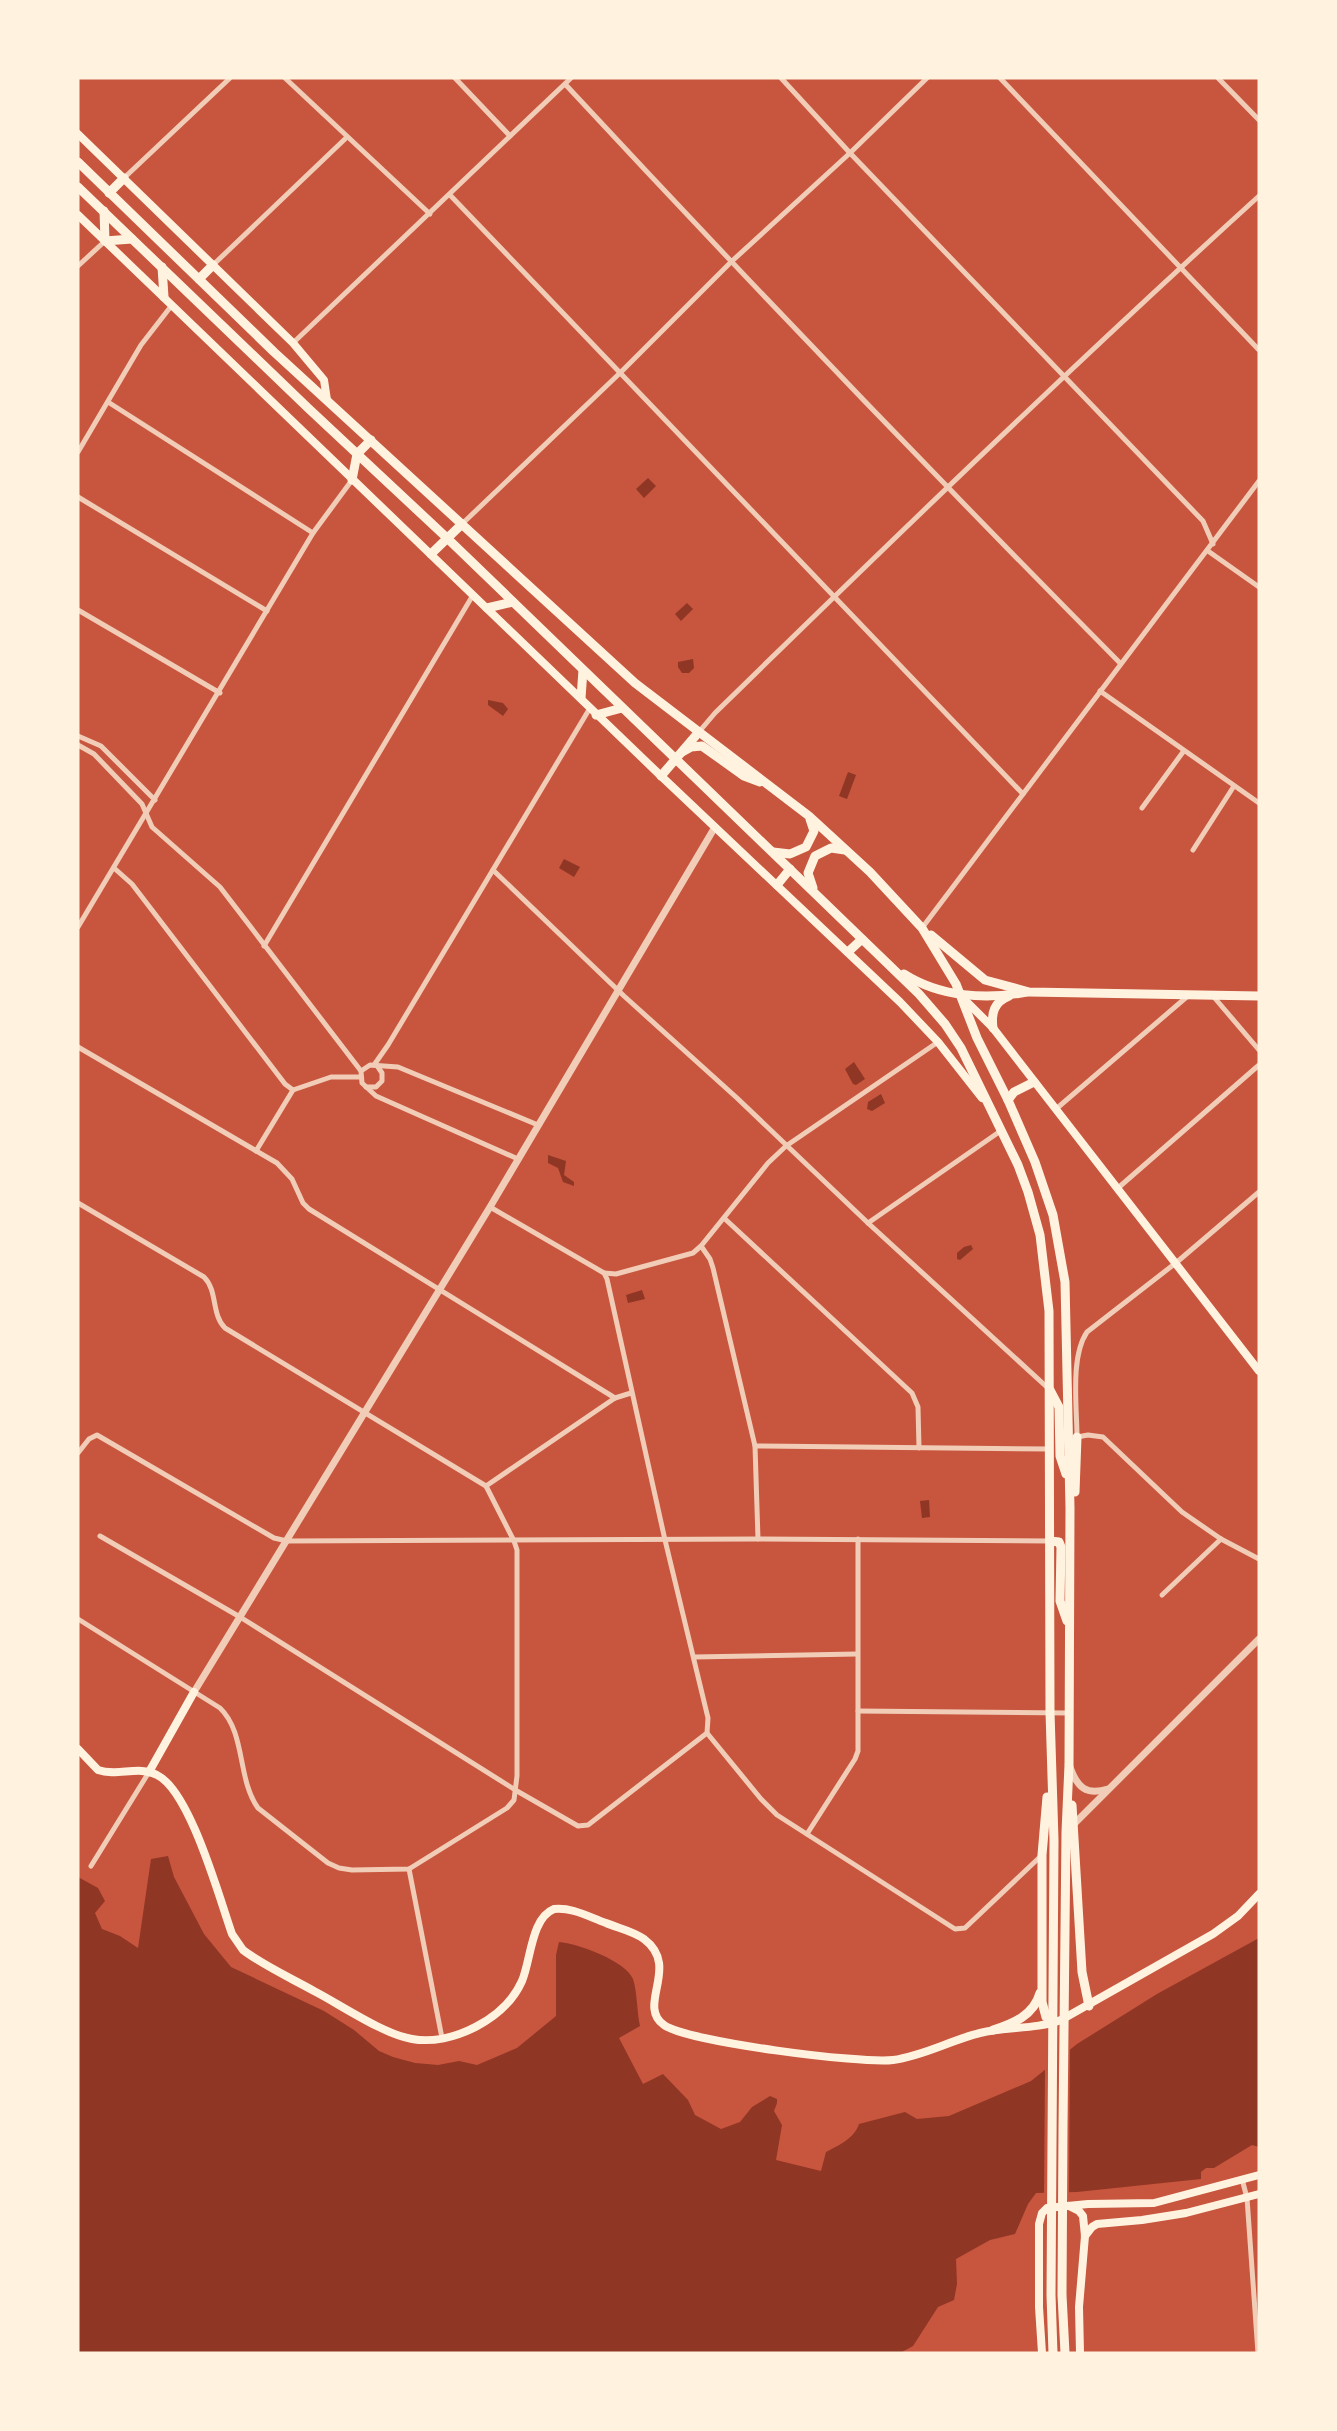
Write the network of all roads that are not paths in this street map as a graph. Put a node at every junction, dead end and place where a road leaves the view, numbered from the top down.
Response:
1 (230, 78) edge
2 (285, 78) edge
3 (456, 78) edge
4 (571, 78) edge
5 (781, 78) edge
6 (927, 78) edge
7 (1000, 78) edge
8 (1218, 78) edge
9 (565, 84) junction
10 (1259, 120) edge
11 (78, 134) edge
12 (510, 136) junction
13 (346, 138) junction
14 (850, 153) junction
15 (78, 162) edge
16 (124, 178) junction
17 (78, 187) edge
18 (110, 193) junction
19 (450, 195) junction
20 (1259, 196) edge
21 (104, 211) junction
22 (430, 214) junction
23 (78, 215) edge
24 (132, 239) junction
25 (105, 241) junction
26 (731, 262) junction
27 (213, 265) junction
28 (78, 266) edge
29 (162, 267) junction
30 (1180, 267) junction
31 (199, 279) junction
32 (164, 297) junction
33 (172, 305) junction
34 (293, 343) junction
35 (1259, 350) edge
36 (621, 372) junction
37 (1065, 376) junction
38 (327, 400) junction
39 (108, 402) junction
40 (371, 440) junction
41 (78, 452) edge
42 (357, 454) junction
43 (352, 480) junction
44 (1259, 481) edge
45 (947, 489) junction
46 (78, 497) edge
47 (462, 524) junction
48 (313, 533) junction
49 (447, 538) junction
50 (1213, 544) junction
51 (1208, 551) junction
52 (430, 554) junction
53 (1259, 587) edge
54 (473, 595) junction
55 (834, 596) junction
56 (513, 602) junction
57 (487, 608) junction
58 (78, 610) edge
59 (267, 611) junction
60 (1120, 663) junction
61 (583, 670) junction
62 (1100, 691) junction
63 (220, 693) junction
64 (581, 699) junction
65 (622, 708) junction
66 (594, 712) junction
67 (699, 733) junction
68 (78, 736) edge
69 (78, 745) edge
70 (1184, 752) junction
71 (678, 756) junction
72 (661, 776) junction
73 (770, 786) junction
74 (1234, 786) junction
75 (1023, 794) junction
76 (155, 800) junction
77 (1259, 803) edge
78 (1142, 808) dead end
79 (146, 815) junction
80 (809, 816) junction
81 (715, 827) junction
82 (847, 850) junction
83 (1192, 850) dead end
84 (773, 852) junction
85 (114, 868) junction
86 (790, 869) junction
87 (493, 870) junction
88 (777, 885) junction
89 (815, 894) junction
90 (78, 927) edge
91 (922, 928) junction
92 (862, 939) junction
93 (264, 946) junction
94 (848, 952) junction
95 (885, 962) junction
96 (618, 989) junction
97 (1029, 992) junction
98 (960, 994) junction
99 (1190, 994) junction
100 (1212, 994) junction
101 (1012, 995) junction
102 (1259, 996) edge
103 (993, 1028) junction
104 (938, 1042) junction
105 (78, 1047) edge
106 (1259, 1050) edge
107 (1259, 1065) edge
108 (376, 1066) junction
109 (360, 1074) junction
110 (1034, 1082) junction
111 (364, 1086) junction
112 (293, 1090) junction
113 (1008, 1100) junction
114 (1056, 1109) junction
115 (994, 1112) junction
116 (538, 1125) junction
117 (1002, 1130) junction
118 (786, 1146) junction
119 (256, 1151) junction
120 (518, 1159) junction
121 (1118, 1188) junction
122 (1259, 1192) edge
123 (78, 1203) edge
124 (490, 1207) junction
125 (724, 1218) junction
126 (868, 1223) junction
127 (701, 1246) junction
128 (1176, 1262) junction
129 (604, 1273) junction
130 (440, 1289) junction
131 (1259, 1371) edge
132 (1050, 1390) junction
133 (631, 1393) junction
134 (615, 1398) junction
135 (366, 1413) junction
136 (1077, 1437) junction
137 (755, 1446) junction
138 (919, 1449) junction
139 (1050, 1449) junction
140 (78, 1453) edge
141 (1069, 1482) junction
142 (486, 1486) junction
143 (1070, 1508) junction
144 (100, 1536) dead end
145 (758, 1539) junction
146 (858, 1539) junction
147 (1221, 1539) junction
148 (664, 1540) junction
149 (1050, 1540) junction
150 (287, 1541) junction
151 (514, 1541) junction
152 (1259, 1559) edge
153 (1162, 1595) dead end
154 (240, 1617) junction
155 (78, 1619) edge
156 (1069, 1629) junction
157 (1259, 1640) edge
158 (857, 1654) junction
159 (694, 1657) junction
160 (194, 1692) junction
161 (858, 1710) junction
162 (1050, 1712) junction
163 (1069, 1713) junction
164 (707, 1733) junction
165 (78, 1749) edge
166 (1050, 1765) junction
167 (1069, 1765) junction
168 (149, 1772) junction
169 (1110, 1789) junction
170 (517, 1791) junction
171 (1073, 1824) junction
172 (1066, 1832) junction
173 (807, 1834) junction
174 (1042, 1855) junction
175 (91, 1866) dead end
176 (409, 1869) junction
177 (1259, 1894) edge
178 (1041, 1975) junction
179 (1089, 2006) junction
180 (1054, 2022) junction
181 (993, 2030) junction
182 (442, 2038) junction
183 (1259, 2175) edge
184 (1242, 2179) junction
185 (1259, 2194) edge
186 (1247, 2198) junction
187 (1065, 2205) junction
188 (1084, 2236) junction
189 (1042, 2353) edge
190 (1053, 2353) edge
191 (1065, 2353) edge
192 (1080, 2353) edge
193 (1258, 2353) edge

1 - 16 street
2 - 13 street
3 - 12 street
4 - 9 street
5 - 14 street
6 - 14 street
7 - 30 street
8 - 10 street
9 - 12 street
9 - 26 street
11 - 16 main road
12 - 19 street
13 - 22 street
13 - 27 street
14 - 26 street
14 - 37 street
15 - 18 main road
16 - 18 main road
16 - 27 main road
17 - 21 main road
18 - 31 main road
19 - 22 street
19 - 36 street
20 - 30 street
21 - 24 main road
21 - 25 main road
22 - 34 street
23 - 25 main road
24 - 25 main road
24 - 29 main road
25 - 28 street
25 - 32 main road
26 - 36 street
26 - 45 street
27 - 31 main road
27 - 34 main road
29 - 32 main road
29 - 42 main road
30 - 35 street
30 - 37 street
31 - 38 main road
32 - 33 main road
33 - 39 street
33 - 43 main road
34 - 38 main road
36 - 47 street
36 - 55 street
37 - 45 street
37 - 50 street
38 - 40 main road
39 - 41 street
39 - 48 street
40 - 42 main road
40 - 47 main road
42 - 43 main road
42 - 49 main road
43 - 48 street
43 - 52 main road
44 - 50 street
45 - 55 street
45 - 60 street
46 - 59 street
47 - 49 main road
47 - 67 main road
48 - 59 street
49 - 52 main road
49 - 56 main road
50 - 51 street
51 - 53 street
51 - 60 street
52 - 54 main road
54 - 57 main road
54 - 93 street
55 - 67 street
55 - 75 street
56 - 57 main road
56 - 61 main road
57 - 64 main road
58 - 63 street
59 - 63 street
60 - 62 street
61 - 64 main road
61 - 65 main road
62 - 70 street
62 - 75 street
63 - 76 street
64 - 66 main road
65 - 66 main road
65 - 71 main road
66 - 72 main road
66 - 87 street
67 - 71 main road
67 - 73 main road
68 - 76 street
69 - 79 street
70 - 74 street
70 - 78 street
71 - 72 main road
71 - 73 main road
71 - 84 main road
72 - 81 main road
73 - 80 main road
74 - 77 street
74 - 83 street
75 - 91 street
76 - 79 street
79 - 85 street
79 - 93 street
80 - 82 main road
80 - 84 main road
81 - 88 main road
81 - 96 street
82 - 89 main road
82 - 91 main road
84 - 86 main road
85 - 90 street
85 - 112 street
86 - 88 main road
86 - 89 main road
87 - 96 street
87 - 108 street
88 - 94 main road
89 - 92 main road
91 - 97 main road
91 - 98 main road
92 - 94 main road
92 - 95 main road
93 - 109 street
94 - 104 main road
95 - 98 main road
95 - 115 main road
96 - 116 street
96 - 118 street
97 - 99 main road
97 - 101 main road
98 - 101 main road
98 - 103 main road
98 - 113 main road
99 - 100 main road
99 - 114 street
100 - 102 main road
100 - 106 street
101 - 103 main road
103 - 110 main road
104 - 115 main road
104 - 118 street
105 - 119 street
107 - 121 street
108 - 109 street
108 - 111 street
108 - 116 street
109 - 111 street
109 - 112 street
110 - 113 main road
110 - 114 main road
111 - 120 street
112 - 119 street
113 - 141 main road
114 - 121 main road
115 - 117 main road
116 - 120 street
117 - 126 street
117 - 132 main road
118 - 125 street
118 - 126 street
119 - 130 street
120 - 124 street
121 - 128 main road
122 - 128 street
123 - 135 street
124 - 129 street
124 - 130 street
125 - 127 street
125 - 138 street
126 - 132 street
127 - 129 street
127 - 137 street
128 - 131 main road
128 - 136 street
129 - 133 street
130 - 134 street
130 - 135 street
132 - 139 main road
132 - 141 main road
133 - 134 street
133 - 148 street
134 - 142 street
135 - 142 street
135 - 150 street
136 - 143 main road
136 - 147 street
137 - 138 street
137 - 145 street
138 - 139 street
139 - 149 main road
140 - 150 street
141 - 143 main road
142 - 151 street
143 - 156 main road
144 - 154 street
145 - 146 street
145 - 148 street
146 - 149 street
146 - 158 street
147 - 152 street
147 - 153 street
148 - 151 street
148 - 159 street
149 - 156 main road
149 - 162 main road
150 - 151 street
150 - 154 street
151 - 170 street
154 - 160 street
154 - 170 street
155 - 160 street
156 - 163 main road
157 - 169 street
158 - 159 street
158 - 161 street
159 - 164 street
160 - 168 main road
160 - 176 street
161 - 162 street
161 - 173 street
162 - 163 street
162 - 166 main road
163 - 167 main road
164 - 170 street
164 - 173 street
165 - 168 main road
166 - 174 main road
166 - 190 main road
167 - 169 street
167 - 171 main road
167 - 172 main road
168 - 175 street
168 - 182 main road
169 - 171 street
170 - 176 street
171 - 172 street
171 - 179 main road
172 - 191 main road
173 - 174 street
174 - 178 main road
176 - 182 street
177 - 179 main road
178 - 180 main road
178 - 181 main road
179 - 180 main road
180 - 181 main road
181 - 182 main road
183 - 184 main road
184 - 186 street
184 - 187 main road
185 - 186 main road
186 - 188 main road
186 - 193 street
187 - 188 main road
187 - 189 main road
188 - 192 main road

